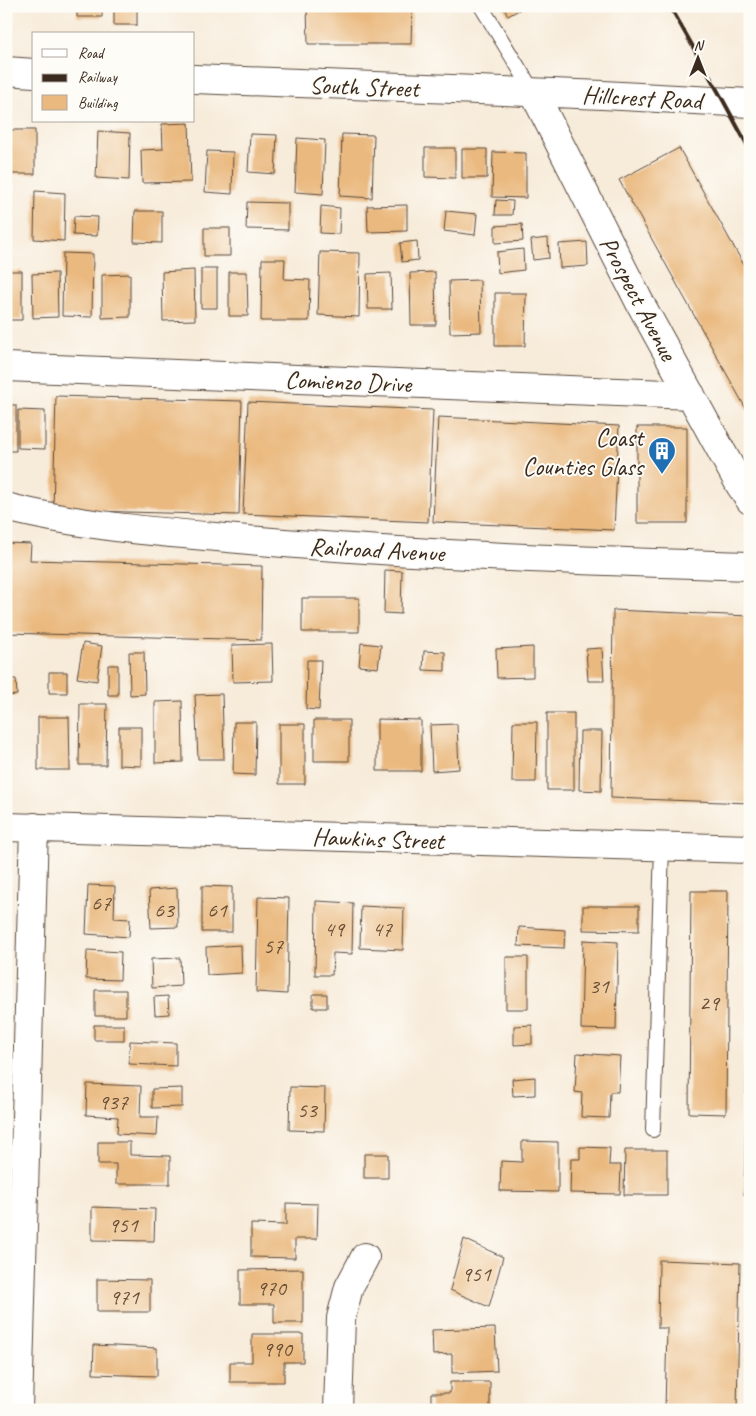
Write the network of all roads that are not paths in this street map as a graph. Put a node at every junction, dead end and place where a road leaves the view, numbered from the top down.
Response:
1 (481, 6) edge
2 (6, 72) edge
3 (32, 72) edge
4 (195, 79) edge
5 (534, 93) junction
6 (750, 103) edge
7 (6, 367) edge
8 (691, 395) junction
9 (750, 500) edge
10 (6, 507) edge
11 (750, 566) edge
12 (6, 827) edge
13 (34, 828) junction
14 (662, 847) junction
15 (750, 849) edge
16 (653, 1130) dead end
17 (365, 1257) dead end
18 (18, 1410) edge
19 (338, 1410) edge

1 - 5 lane
2 - 3 street
4 - 5 street, South Street
5 - 6 street, Hillcrest Road
5 - 8 street, Prospect Avenue
7 - 8 street, Comienzo Drive
8 - 9 street, Prospect Avenue
10 - 11 street, Railroad Avenue
12 - 13 street, Hawkins Street
13 - 14 street, Hawkins Street
13 - 18 street
14 - 15 street, Hawkins Street
14 - 16 lane
17 - 19 street

